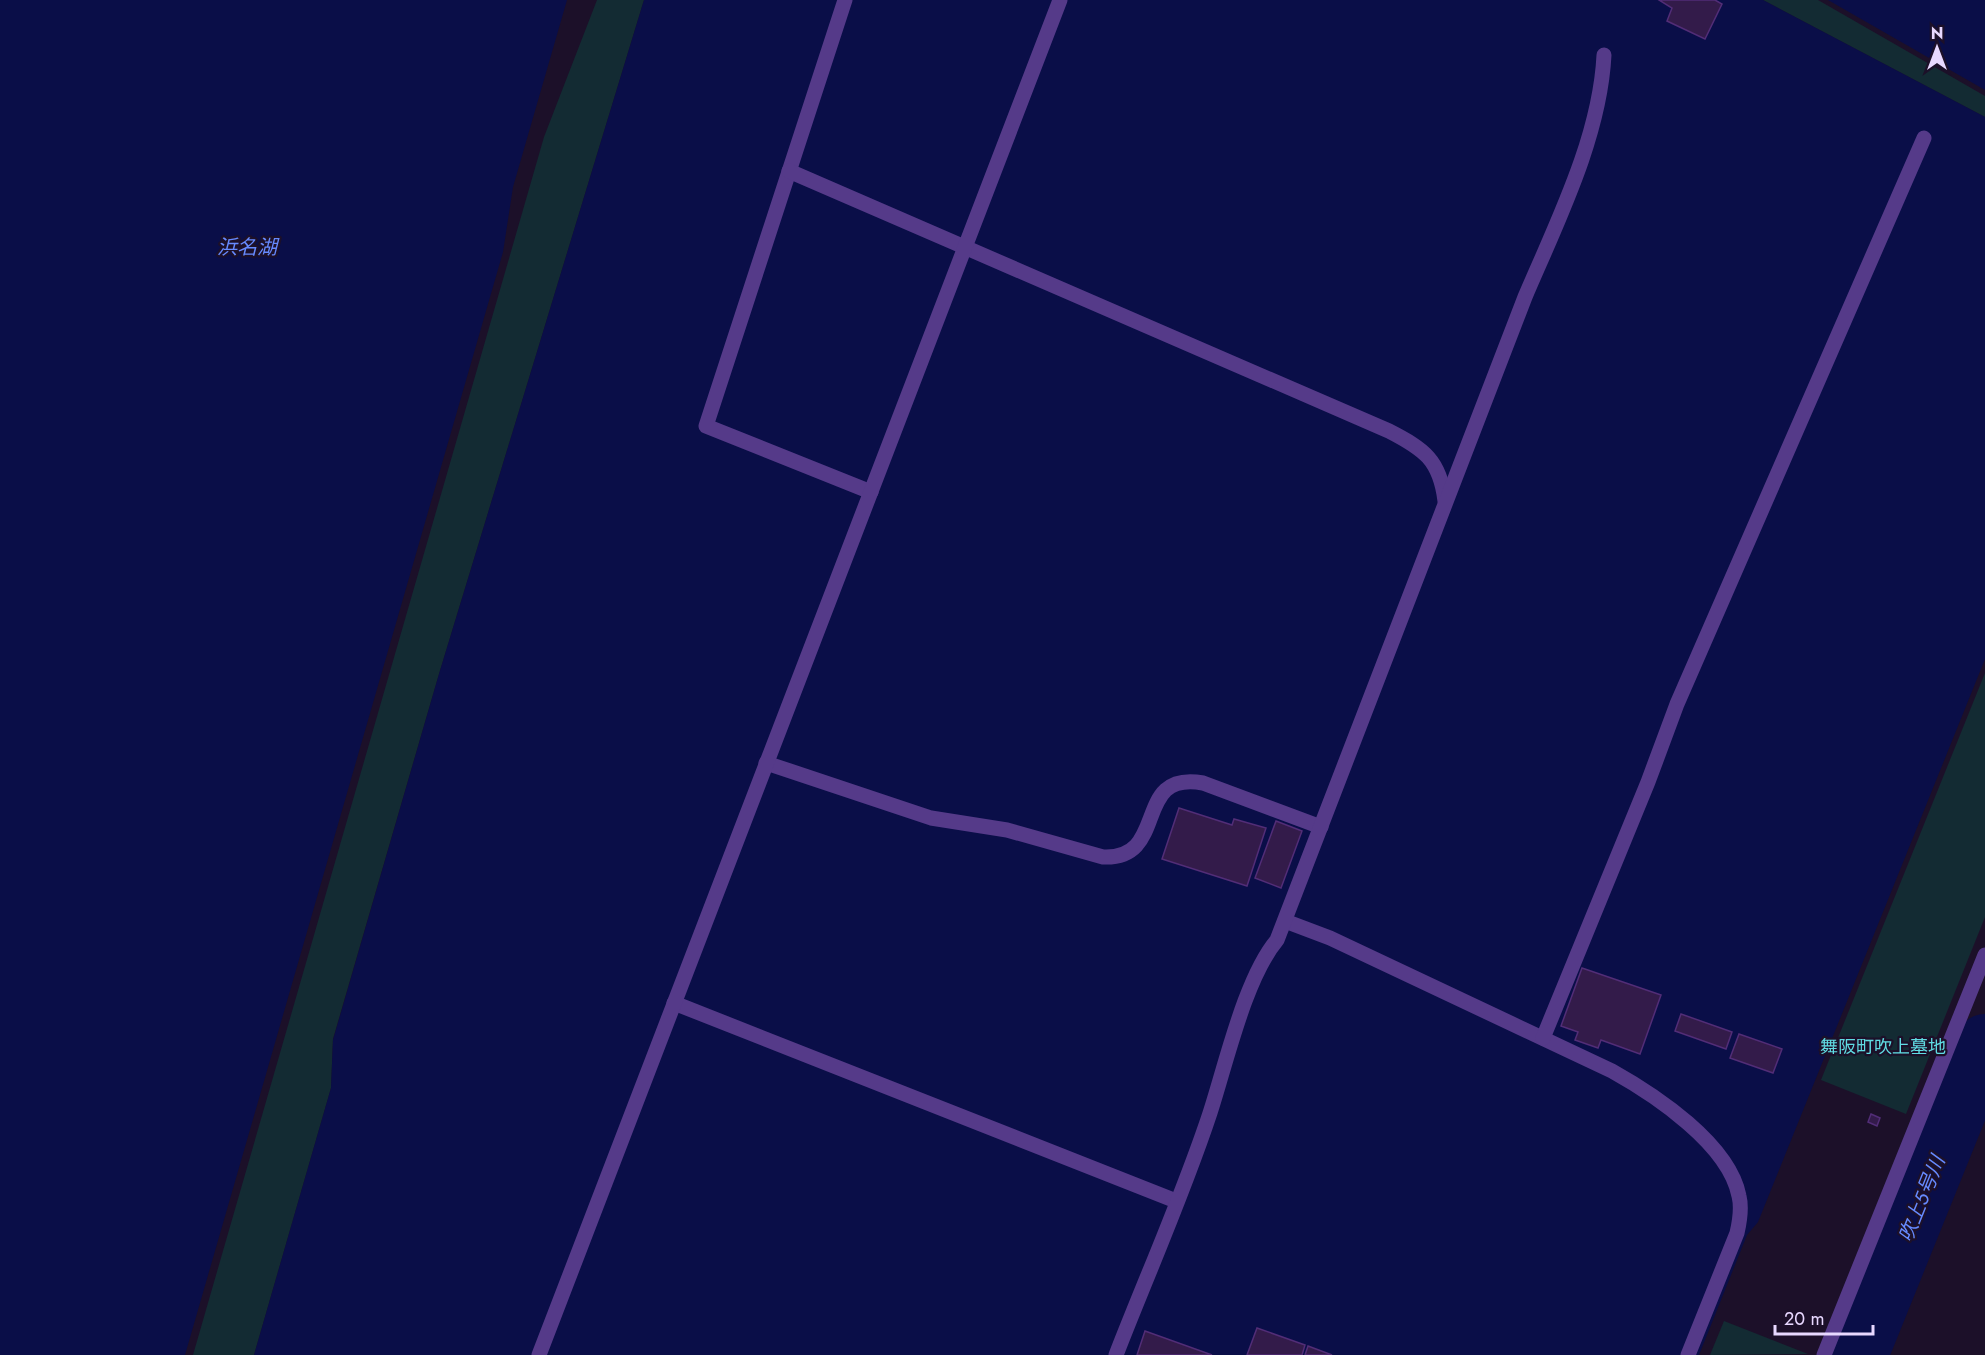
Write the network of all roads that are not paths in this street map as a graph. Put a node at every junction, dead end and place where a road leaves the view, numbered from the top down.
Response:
1 (845, 0) edge
2 (1060, 0) edge
3 (1604, 55) dead end
4 (1924, 138) dead end
5 (789, 171) junction
6 (966, 247) junction
7 (871, 492) junction
8 (1446, 502) junction
9 (766, 763) junction
10 (1321, 827) junction
11 (1285, 921) junction
12 (1985, 955) edge
13 (674, 1003) junction
14 (1543, 1038) junction
15 (1176, 1201) junction
16 (539, 1355) edge
17 (1116, 1355) edge
18 (1688, 1355) edge
19 (1824, 1355) edge

1 - 5 street
2 - 6 street
3 - 8 street
4 - 14 street
5 - 6 street
5 - 7 street
6 - 7 street
6 - 8 street
7 - 9 street
8 - 10 street
9 - 10 street
9 - 13 street
10 - 11 street
11 - 14 street
11 - 15 street
12 - 19 street
13 - 15 street
13 - 16 street
14 - 18 street
15 - 17 street

